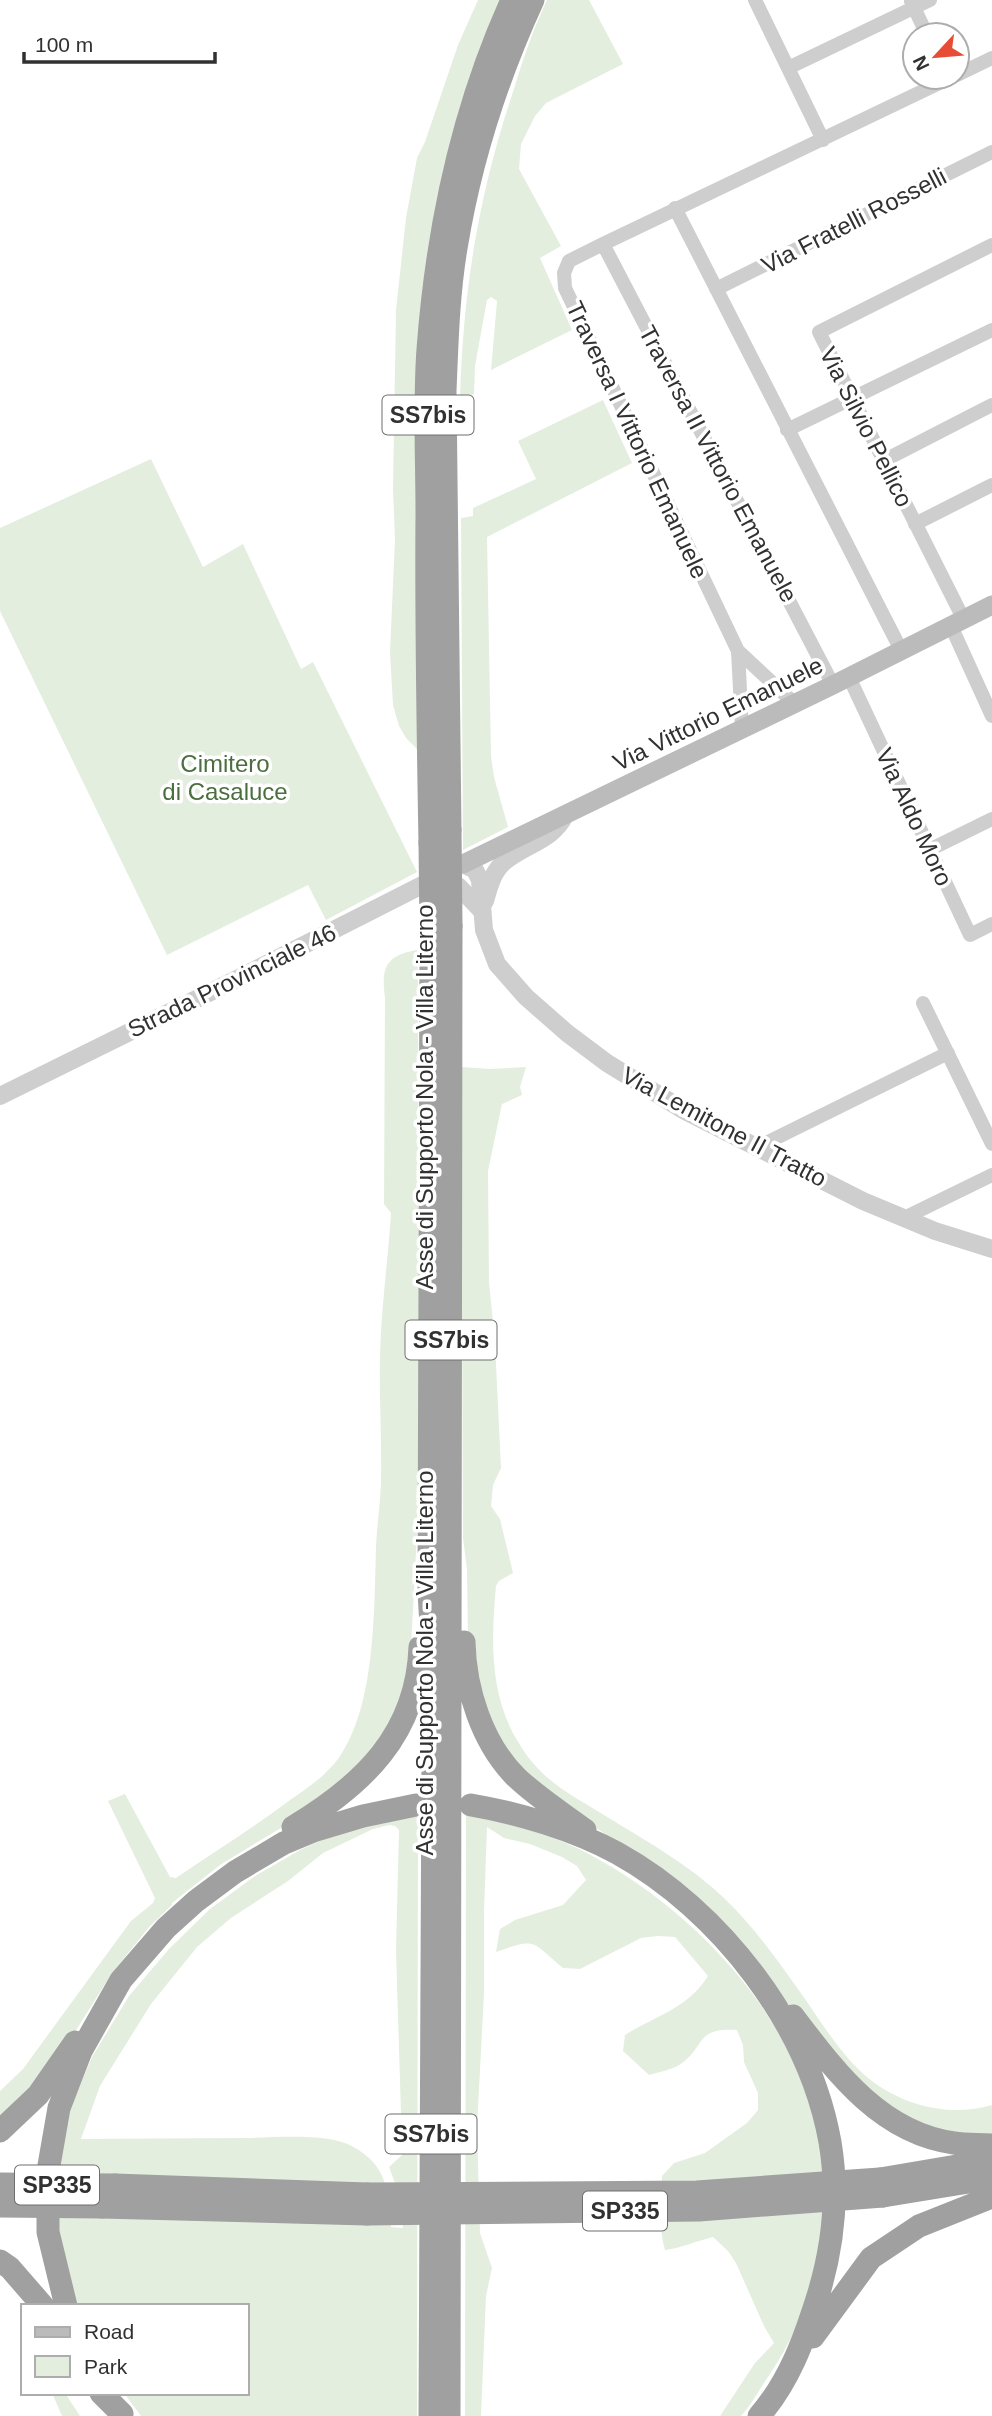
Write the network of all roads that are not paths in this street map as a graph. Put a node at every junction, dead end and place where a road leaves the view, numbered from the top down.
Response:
1 (512, 0) edge
2 (533, 0) edge
3 (755, 0) edge
4 (930, 0) edge
5 (912, 4) edge
6 (920, 21) edge
7 (992, 58) edge
8 (788, 68) junction
9 (971, 68) edge
10 (922, 91) edge
11 (823, 139) junction
12 (992, 152) edge
13 (675, 208) junction
14 (603, 244) junction
15 (992, 245) edge
16 (716, 289) junction
17 (992, 330) edge
18 (852, 398) junction
19 (992, 405) edge
20 (787, 430) junction
21 (883, 461) junction
22 (992, 485) edge
23 (915, 524) junction
24 (992, 605) edge
25 (957, 623) junction
26 (901, 650) junction
27 (738, 651) junction
28 (841, 681) junction
29 (795, 704) junction
30 (992, 716) edge
31 (742, 729) junction
32 (565, 815) junction
33 (992, 818) edge
34 (929, 850) junction
35 (463, 864) junction
36 (416, 888) junction
37 (482, 911) junction
38 (992, 924) edge
39 (441, 929) junction
40 (923, 1003) dead end
41 (948, 1053) junction
42 (0, 1096) edge
43 (992, 1144) edge
44 (758, 1147) junction
45 (992, 1175) edge
46 (904, 1218) junction
47 (992, 1249) edge
48 (452, 1560) junction
49 (429, 1593) junction
50 (416, 1805) dead end
51 (471, 1805) dead end
52 (616, 1852) junction
53 (235, 1872) junction
54 (761, 1984) junction
55 (109, 1998) junction
56 (0, 2131) edge
57 (992, 2145) edge
58 (992, 2160) edge
59 (992, 2178) edge
60 (0, 2184) edge
61 (882, 2187) junction
62 (992, 2197) edge
63 (367, 2204) junction
64 (0, 2206) edge
65 (0, 2261) edge
66 (41, 2304) edge
67 (66, 2304) edge
68 (794, 2362) junction
69 (103, 2395) edge
70 (112, 2395) edge
71 (123, 2415) edge
72 (430, 2416) edge
73 (449, 2416) edge
74 (759, 2416) edge

1 - 39 highway, Asse di Supporto Nola - Villa Literno / SS7bis, bridge
2 - 39 highway, Asse di Supporto Nola - Villa Literno / SS7bis, bridge
3 - 8 street
4 - 5 street
5 - 6 street
5 - 8 street
7 - 9 street
8 - 11 street
10 - 11 street
11 - 13 street
12 - 16 street, Via Fratelli Rosselli
13 - 14 street
13 - 16 street
14 - 27 street, Traversa I Vittorio Emanuele
14 - 28 street, Traversa II Vittorio Emanuele
15 - 18 street, Via Silvio Pellico
16 - 20 street
17 - 18 street
18 - 20 street
18 - 21 street, Via Silvio Pellico
19 - 21 street
20 - 26 street
21 - 23 street, Via Silvio Pellico
22 - 23 street
23 - 25 street, Via Silvio Pellico
24 - 25 main road, Via Vittorio Emanuele
25 - 26 main road, Via Vittorio Emanuele
25 - 30 street, Via Silvio Pellico
26 - 28 main road, Via Vittorio Emanuele
27 - 29 street, Traversa I Vittorio Emanuele
27 - 31 street, Traversa I Vittorio Emanuele
28 - 29 main road, Via Vittorio Emanuele
28 - 34 street, Via Aldo Moro
29 - 31 main road, Via Vittorio Emanuele
31 - 32 main road, Via Vittorio Emanuele
32 - 35 main road, Via Vittorio Emanuele
32 - 37 street
33 - 34 street
34 - 38 street, Via Aldo Moro
35 - 36 street, Strada Provinciale 46
35 - 37 street, Via Lemitone II Tratto
36 - 37 street
36 - 42 street, Strada Provinciale 46
37 - 44 street, Via Lemitone II Tratto
39 - 48 highway, Asse di Supporto Nola - Villa Literno / SS7bis
39 - 49 highway, Asse di Supporto Nola - Villa Literno / SS7bis
40 - 41 street
41 - 43 street
41 - 44 street
44 - 46 street, Via Lemitone II Tratto
45 - 46 street
46 - 47 street, Via Lemitone II Tratto
48 - 52 highway
48 - 73 highway, Asse di Supporto Nola - Villa Literno / SS7bis
49 - 53 highway
49 - 72 highway, Asse di Supporto Nola - Villa Literno / SS7bis
50 - 53 highway
51 - 52 highway
52 - 54 highway
53 - 55 highway
54 - 57 highway
54 - 68 highway
55 - 56 highway
55 - 67 highway
58 - 61 highway, SP335
59 - 61 highway, SP335
60 - 63 highway, SP335, bridge
61 - 63 highway, SP335, bridge
62 - 68 highway
63 - 64 highway, SP335, bridge
65 - 66 highway
68 - 74 highway
69 - 71 highway
70 - 71 highway

